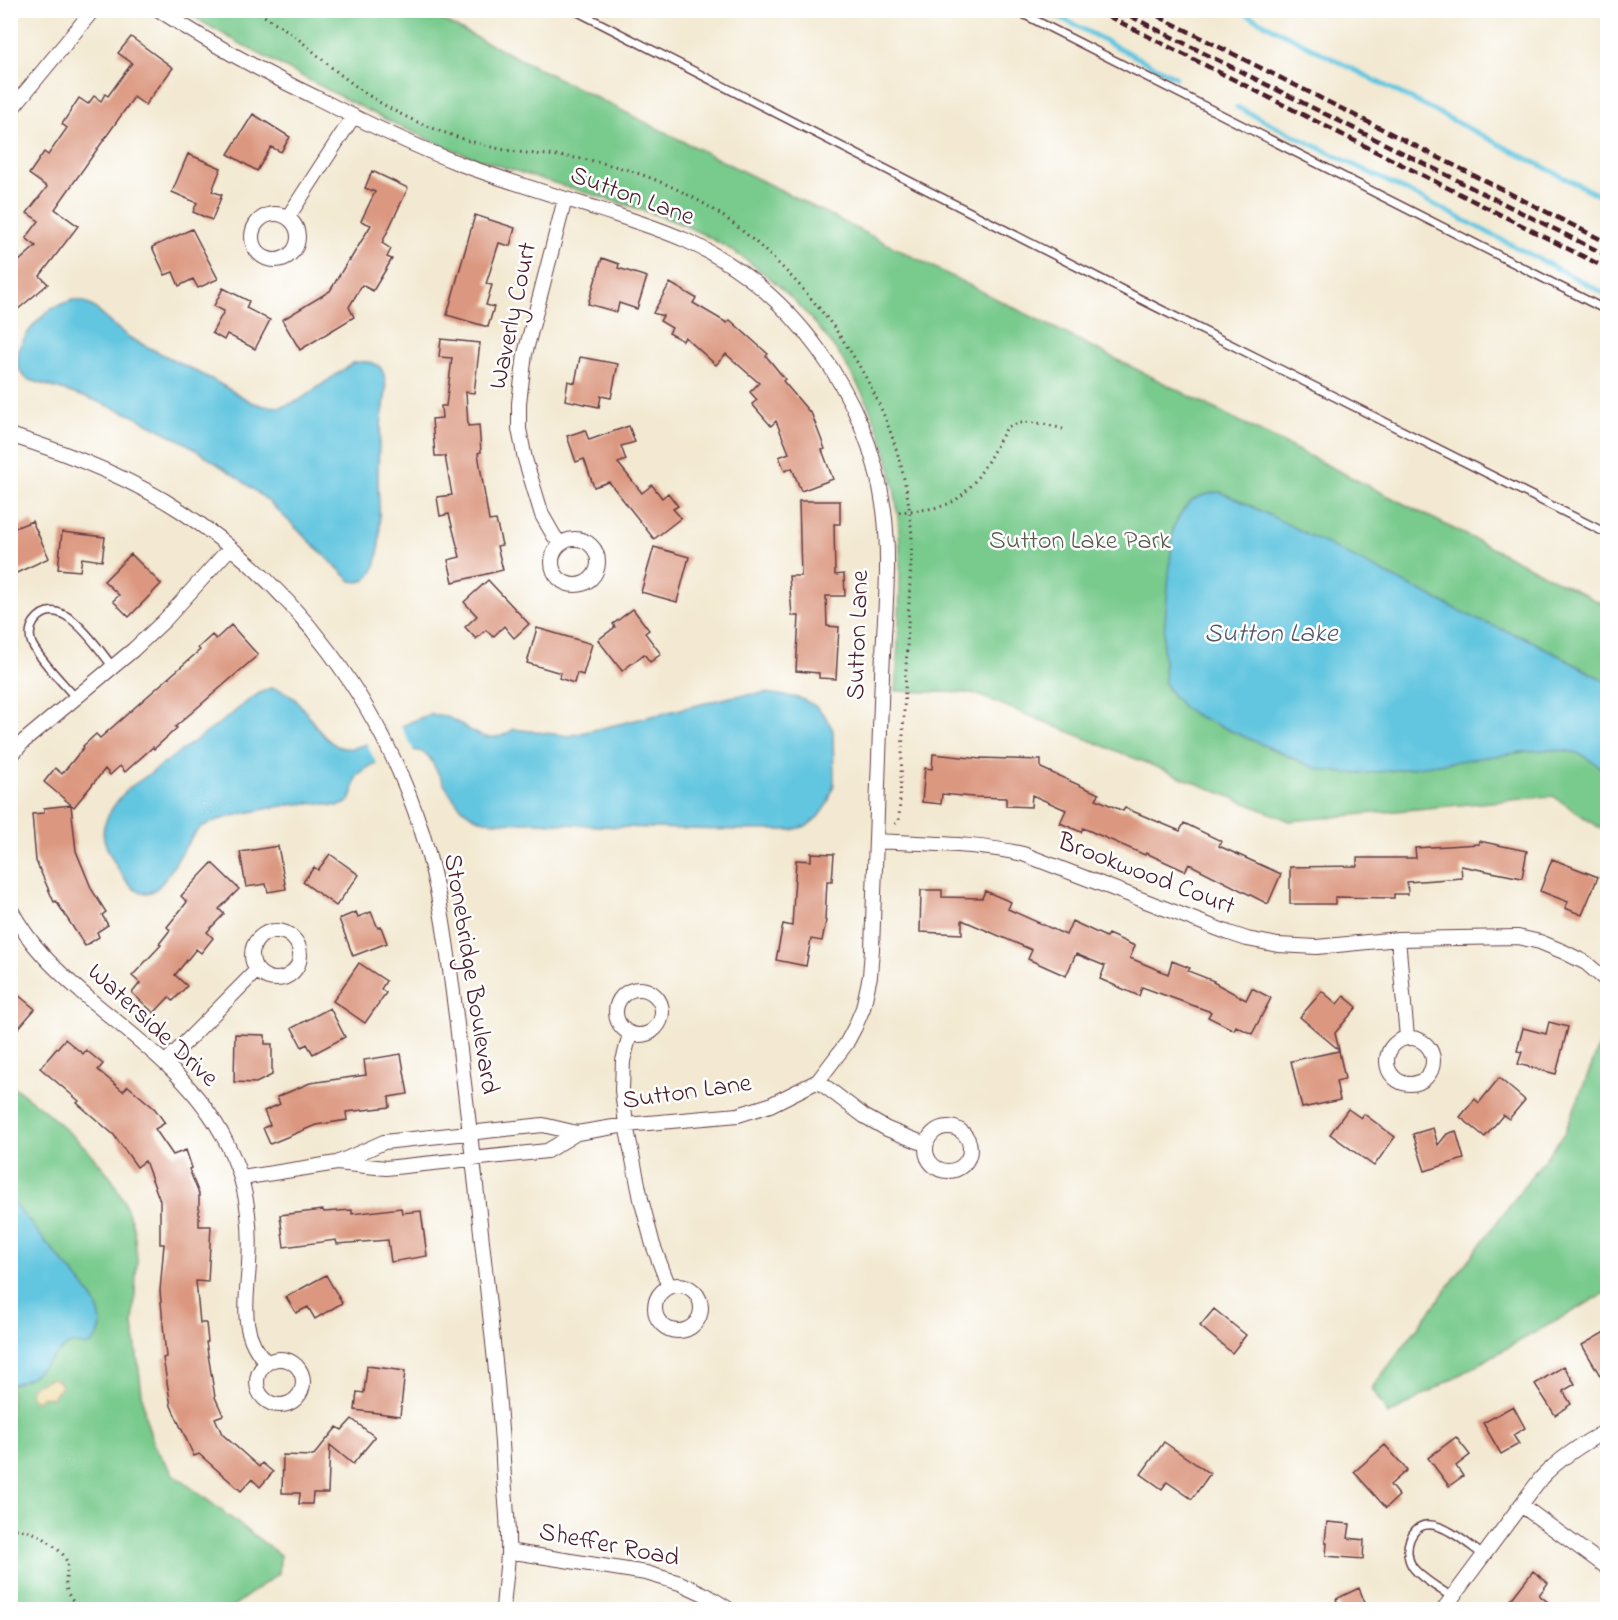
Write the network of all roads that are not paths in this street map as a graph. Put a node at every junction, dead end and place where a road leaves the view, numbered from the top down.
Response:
1 (93, 10) edge
2 (159, 10) edge
3 (574, 10) edge
4 (1015, 10) edge
5 (10, 111) edge
6 (353, 117) junction
7 (566, 199) junction
8 (288, 217) dead end
9 (1608, 311) edge
10 (10, 435) edge
11 (1608, 534) edge
12 (561, 544) dead end
13 (230, 548) junction
14 (113, 667) junction
15 (76, 698) junction
16 (10, 757) edge
17 (876, 841) junction
18 (10, 908) edge
19 (1398, 939) junction
20 (257, 970) dead end
21 (1608, 982) edge
22 (1608, 992) edge
23 (1608, 1002) edge
24 (630, 1034) dead end
25 (1407, 1037) dead end
26 (165, 1063) junction
27 (818, 1081) junction
28 (626, 1125) junction
29 (470, 1132) junction
30 (577, 1133) junction
31 (926, 1144) dead end
32 (474, 1160) junction
33 (337, 1163) junction
34 (242, 1178) junction
35 (669, 1287) dead end
36 (267, 1363) dead end
37 (1608, 1430) edge
38 (1521, 1505) junction
39 (508, 1551) junction
40 (1483, 1555) junction
41 (1608, 1568) edge
42 (1452, 1598) junction
43 (503, 1610) edge
44 (730, 1610) edge
45 (1443, 1610) edge

1 - 5 street
2 - 6 street, Sutton Lane
3 - 11 lane
4 - 9 lane
6 - 7 street, Sutton Lane
6 - 8 street
7 - 12 street, Waverly Court
7 - 17 street, Sutton Lane
10 - 13 street, Stonebridge Boulevard
13 - 14 street
13 - 29 street, Stonebridge Boulevard
14 - 15 street
14 - 15 lane
15 - 16 street
17 - 19 street, Brookwood Court
17 - 27 street, Sutton Lane
18 - 26 street, Waterside Drive
19 - 21 street, Brookwood Court
19 - 25 street
20 - 26 street
22 - 23 street
24 - 28 street
26 - 34 street, Waterside Drive
27 - 28 street, Sutton Lane
27 - 31 street
28 - 30 street, Sutton Lane
28 - 35 street
29 - 30 street
29 - 32 street, Stonebridge Boulevard
29 - 33 street
30 - 32 street, Sutton Lane
32 - 33 street, Sutton Lane
32 - 39 street, Stonebridge Boulevard
33 - 34 street, Sutton Lane
34 - 36 street, Waterside Drive
37 - 38 street
38 - 40 street
38 - 41 street
39 - 43 street, Stonebridge Boulevard
39 - 44 street, Sheffer Road
40 - 42 street
40 - 42 lane
42 - 45 street

